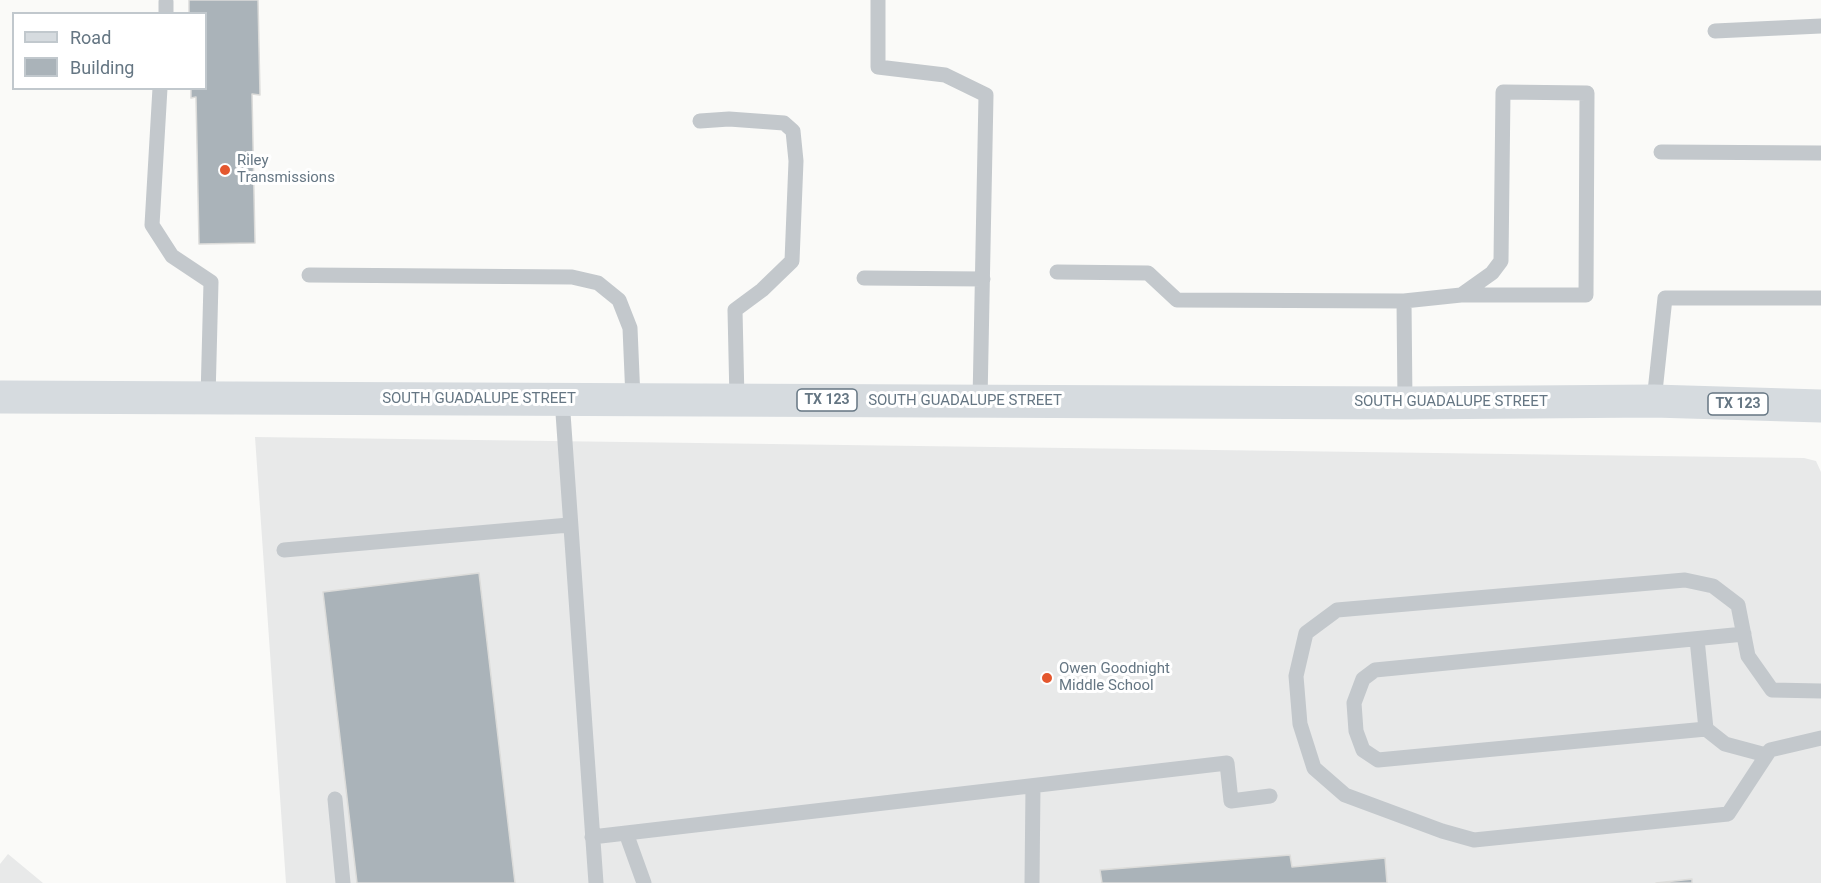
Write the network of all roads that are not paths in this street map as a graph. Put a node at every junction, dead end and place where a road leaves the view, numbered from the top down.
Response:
1 (878, 0) edge
2 (1821, 26) edge
3 (1715, 31) dead end
4 (160, 90) edge
5 (700, 121) dead end
6 (1661, 152) dead end
7 (1821, 153) edge
8 (1057, 272) dead end
9 (309, 275) dead end
10 (864, 278) dead end
11 (982, 279) junction
12 (1461, 295) junction
13 (1821, 298) edge
14 (1404, 301) junction
15 (0, 397) edge
16 (208, 398) junction
17 (562, 399) junction
18 (633, 399) junction
19 (737, 400) junction
20 (980, 400) junction
21 (1654, 401) junction
22 (1405, 403) junction
23 (1821, 406) edge
24 (569, 525) junction
25 (284, 550) dead end
26 (1744, 634) junction
27 (1697, 639) junction
28 (1821, 691) edge
29 (1706, 729) junction
30 (1821, 738) edge
31 (1766, 755) junction
32 (1033, 786) junction
33 (1270, 796) dead end
34 (335, 799) dead end
35 (626, 833) junction
36 (592, 837) junction
37 (343, 883) edge
38 (596, 883) edge
39 (644, 883) edge
40 (1032, 883) edge

1 - 11 lane
2 - 3 lane
4 - 16 lane
5 - 19 lane
6 - 7 lane
8 - 14 lane
9 - 18 lane
10 - 11 lane
11 - 20 lane
12 - 12 lane
12 - 14 lane
13 - 21 lane
14 - 22 lane
15 - 16 main road, SOUTH GUADALUPE STREET / TX 123
16 - 17 main road, SOUTH GUADALUPE STREET / TX 123
17 - 18 main road, SOUTH GUADALUPE STREET / TX 123
17 - 24 lane
18 - 19 main road, SOUTH GUADALUPE STREET / TX 123
19 - 20 main road, SOUTH GUADALUPE STREET / TX 123
20 - 22 main road, SOUTH GUADALUPE STREET / TX 123
21 - 22 main road, SOUTH GUADALUPE STREET / TX 123
21 - 23 main road, SOUTH GUADALUPE STREET / TX 123
24 - 25 lane
24 - 36 lane
26 - 27 lane
26 - 28 lane
26 - 31 lane
27 - 29 lane
27 - 29 lane
29 - 31 lane
30 - 31 lane
32 - 33 lane
32 - 35 lane
32 - 40 lane
34 - 37 lane
35 - 36 lane
35 - 39 lane
36 - 38 lane

